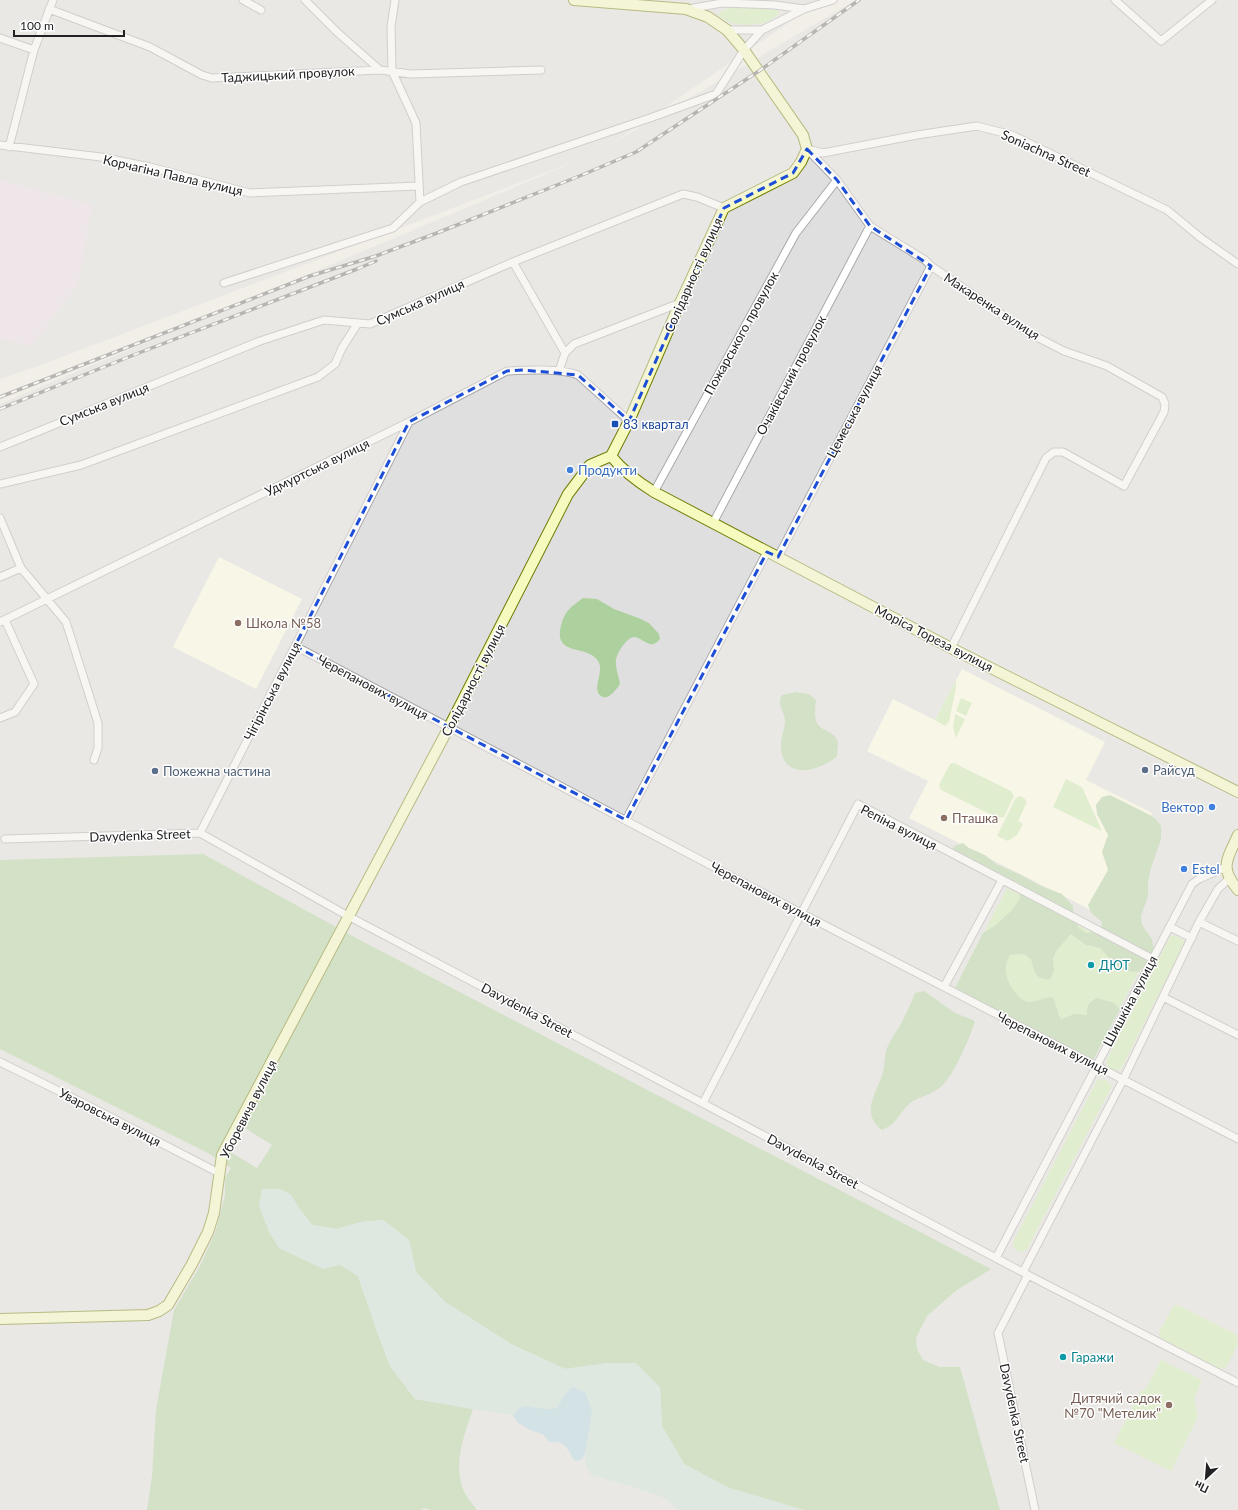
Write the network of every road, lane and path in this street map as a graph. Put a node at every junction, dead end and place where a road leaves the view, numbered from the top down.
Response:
1 (53, 0) edge
2 (243, 0) edge
3 (305, 0) edge
4 (395, 0) edge
5 (574, 0) edge
6 (833, 0) edge
7 (1115, 0) edge
8 (1212, 0) edge
9 (49, 8) junction
10 (686, 9) junction
11 (804, 9) junction
12 (261, 10) dead end
13 (726, 30) junction
14 (762, 30) junction
15 (0, 38) edge
16 (34, 50) junction
17 (744, 50) junction
18 (380, 70) junction
19 (541, 70) dead end
20 (392, 71) junction
21 (0, 145) edge
22 (9, 147) junction
23 (807, 149) junction
24 (837, 180) junction
25 (419, 186) junction
26 (420, 202) junction
27 (724, 208) junction
28 (870, 226) junction
29 (513, 262) junction
30 (1238, 264) edge
31 (931, 266) junction
32 (224, 283) dead end
33 (680, 303) junction
34 (358, 323) junction
35 (565, 353) junction
36 (559, 371) junction
37 (629, 421) junction
38 (409, 422) junction
39 (0, 446) edge
40 (611, 456) junction
41 (0, 484) edge
42 (654, 492) junction
43 (0, 518) edge
44 (713, 523) junction
45 (767, 552) junction
46 (778, 557) junction
47 (21, 568) junction
48 (0, 577) edge
49 (48, 599) junction
50 (3, 621) edge
51 (295, 646) junction
52 (951, 648) junction
53 (0, 718) edge
54 (449, 727) junction
55 (94, 760) dead end
56 (1238, 792) edge
57 (626, 820) junction
58 (200, 833) junction
59 (1238, 835) edge
60 (5, 839) dead end
61 (1226, 867) junction
62 (1229, 879) junction
63 (1002, 880) junction
64 (1238, 890) edge
65 (801, 913) junction
66 (348, 916) junction
67 (1199, 922) junction
68 (1170, 927) junction
69 (1192, 938) junction
70 (1238, 941) edge
71 (1152, 960) junction
72 (944, 987) junction
73 (1163, 997) junction
74 (1238, 1036) edge
75 (0, 1062) edge
76 (1096, 1066) junction
77 (1123, 1080) junction
78 (703, 1103) junction
79 (1238, 1139) edge
80 (219, 1173) junction
81 (996, 1258) junction
82 (1026, 1273) junction
83 (0, 1320) edge
84 (1238, 1383) edge
85 (1035, 1510) edge

1 - 9 street
2 - 12 street
3 - 18 street
4 - 20 street
5 - 10 street
6 - 11 street
7 - 8 street
9 - 16 street
9 - 18 street, Таджицький провулок
10 - 11 street
10 - 13 street
11 - 14 street
13 - 14 street
13 - 17 street
14 - 17 street
15 - 16 street
16 - 22 street
17 - 23 street
17 - 26 street
18 - 20 street, Таджицький провулок
19 - 20 street, Таджицький провулок
20 - 25 street
21 - 22 street, Корчагіна Павла вулиця
22 - 25 street, Корчагіна Павла вулиця
23 - 24 street, Макаренка вулиця
23 - 27 street, Солідарності вулиця
23 - 30 street, Soniachna Street
24 - 28 street, Макаренка вулиця
24 - 42 street, Пожарського провулок
25 - 26 street
26 - 32 street
27 - 29 street, Сумська вулиця
27 - 33 street, Солідарності вулиця
28 - 31 street, Макаренка вулиця
28 - 44 street, Очакiвський провулок
29 - 34 street, Сумська вулиця
29 - 35 street
31 - 46 street, Цемеська вулиця
31 - 52 street, Макаренка вулиця
33 - 35 street
33 - 37 street, Солідарності вулиця
34 - 39 street, Сумська вулиця
34 - 41 street
35 - 36 street
36 - 37 street, Удмуртська вулиця
36 - 38 street, Удмуртська вулиця
37 - 40 street, Солідарності вулиця
38 - 49 street, Удмуртська вулиця
38 - 51 street, Чiгiрiнська вулиця
40 - 42 street, Моріса Тореза вулиця
40 - 54 street, Солідарності вулиця
42 - 44 street, Моріса Тореза вулиця
43 - 47 street
44 - 45 street, Моріса Тореза вулиця
45 - 46 street, Моріса Тореза вулиця
45 - 57 street
46 - 52 street, Моріса Тореза вулиця
47 - 48 street
47 - 49 street
49 - 50 street, Удмуртська вулиця
49 - 55 street
50 - 53 street
51 - 54 street, Черепанових вулиця
51 - 58 street, Чiгiрiнська вулиця
52 - 56 street, Моріса Тореза вулиця
54 - 57 street, Черепанових вулиця
54 - 66 street, Солідарності вулиця
57 - 65 street, Черепанових вулиця
58 - 60 street, Davydenka Street
58 - 66 street, Davydenka Street
59 - 61 street
61 - 62 street
61 - 68 street, Шишкiна вулиця
62 - 64 street
62 - 67 street
63 - 65 street, Репiна вулиця
63 - 71 street, Репiна вулиця
63 - 72 street
65 - 72 street, Черепанових вулиця
65 - 78 street, Репiна вулиця
66 - 78 street, Davydenka Street
66 - 80 street, Уборевича вулиця
67 - 69 street
67 - 70 street
68 - 69 street
68 - 71 street, Шишкiна вулиця
69 - 73 street
71 - 76 street, Шишкiна вулиця
72 - 76 street, Черепанових вулиця
73 - 74 street
73 - 77 street
75 - 80 street, Уваровська вулиця
76 - 77 street, Черепанових вулиця
76 - 81 street, Шишкiна вулиця
77 - 79 street, Черепанових вулиця
77 - 82 street
78 - 81 street, Davydenka Street
80 - 83 street, Уборевича вулиця
81 - 82 street, Davydenka Street
82 - 84 street, Davydenka Street
82 - 85 street, Davydenka Street

